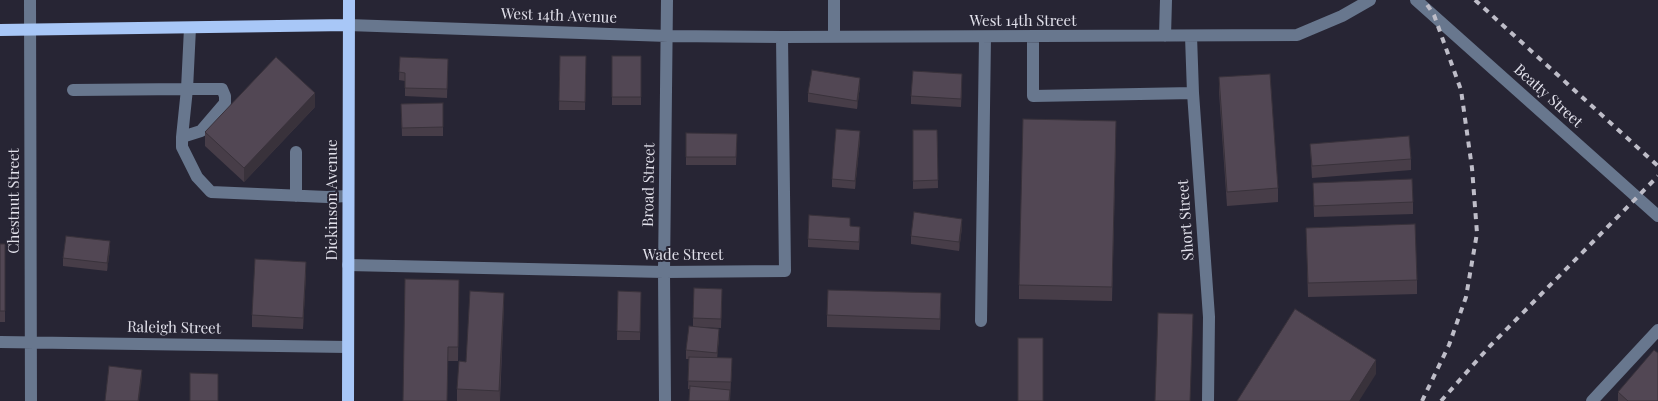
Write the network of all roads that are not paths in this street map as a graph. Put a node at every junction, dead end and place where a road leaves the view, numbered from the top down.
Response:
1 (30, 0) edge
2 (348, 0) edge
3 (667, 0) edge
4 (834, 0) edge
5 (1166, 0) edge
6 (1370, 0) edge
7 (1416, 0) edge
8 (348, 24) junction
9 (190, 28) junction
10 (0, 30) edge
11 (30, 30) junction
12 (668, 36) junction
13 (1165, 36) junction
14 (1192, 36) junction
15 (782, 37) junction
16 (834, 37) junction
17 (986, 37) junction
18 (1033, 37) junction
19 (188, 89) junction
20 (73, 90) dead end
21 (1193, 93) junction
22 (182, 137) junction
23 (296, 152) dead end
24 (296, 196) junction
25 (348, 196) junction
26 (1658, 216) edge
27 (348, 264) junction
28 (664, 272) junction
29 (981, 321) dead end
30 (1658, 330) edge
31 (0, 342) edge
32 (32, 342) junction
33 (348, 347) junction
34 (31, 401) edge
35 (348, 401) edge
36 (665, 401) edge
37 (1208, 401) edge
38 (1592, 401) edge

1 - 11 street, Chestnut Street
2 - 8 main road, Dickinson Avenue
3 - 12 street, Broad Street
4 - 16 street
5 - 13 street
6 - 14 street, West 14th Street
7 - 26 street, Beatty Street
8 - 9 main road, West 14th Avenue
8 - 12 street, West 14th Avenue
8 - 25 main road, Dickinson Avenue
9 - 11 main road, West 14th Avenue
9 - 19 street
10 - 11 main road, West 14th Avenue
11 - 32 street, Chestnut Street
12 - 15 street, West 14th Street
12 - 28 street, Broad Street
13 - 14 street, West 14th Street
13 - 18 street, West 14th Street
14 - 21 street, Short Street
15 - 16 street, West 14th Street
15 - 28 street, Wade Street
16 - 17 street, West 14th Street
17 - 18 street, West 14th Street
17 - 29 street
18 - 21 street
19 - 20 street
19 - 22 street
19 - 22 street
21 - 37 street, Short Street
22 - 24 street
23 - 24 street
24 - 25 street
25 - 27 main road, Dickinson Avenue
27 - 28 street, Wade Street
27 - 33 main road, Dickinson Avenue
28 - 36 street, Broad Street
30 - 38 street
31 - 32 street, Raleigh Street
32 - 33 street, Raleigh Street
32 - 34 street, Chestnut Street
33 - 35 main road, Dickinson Avenue

